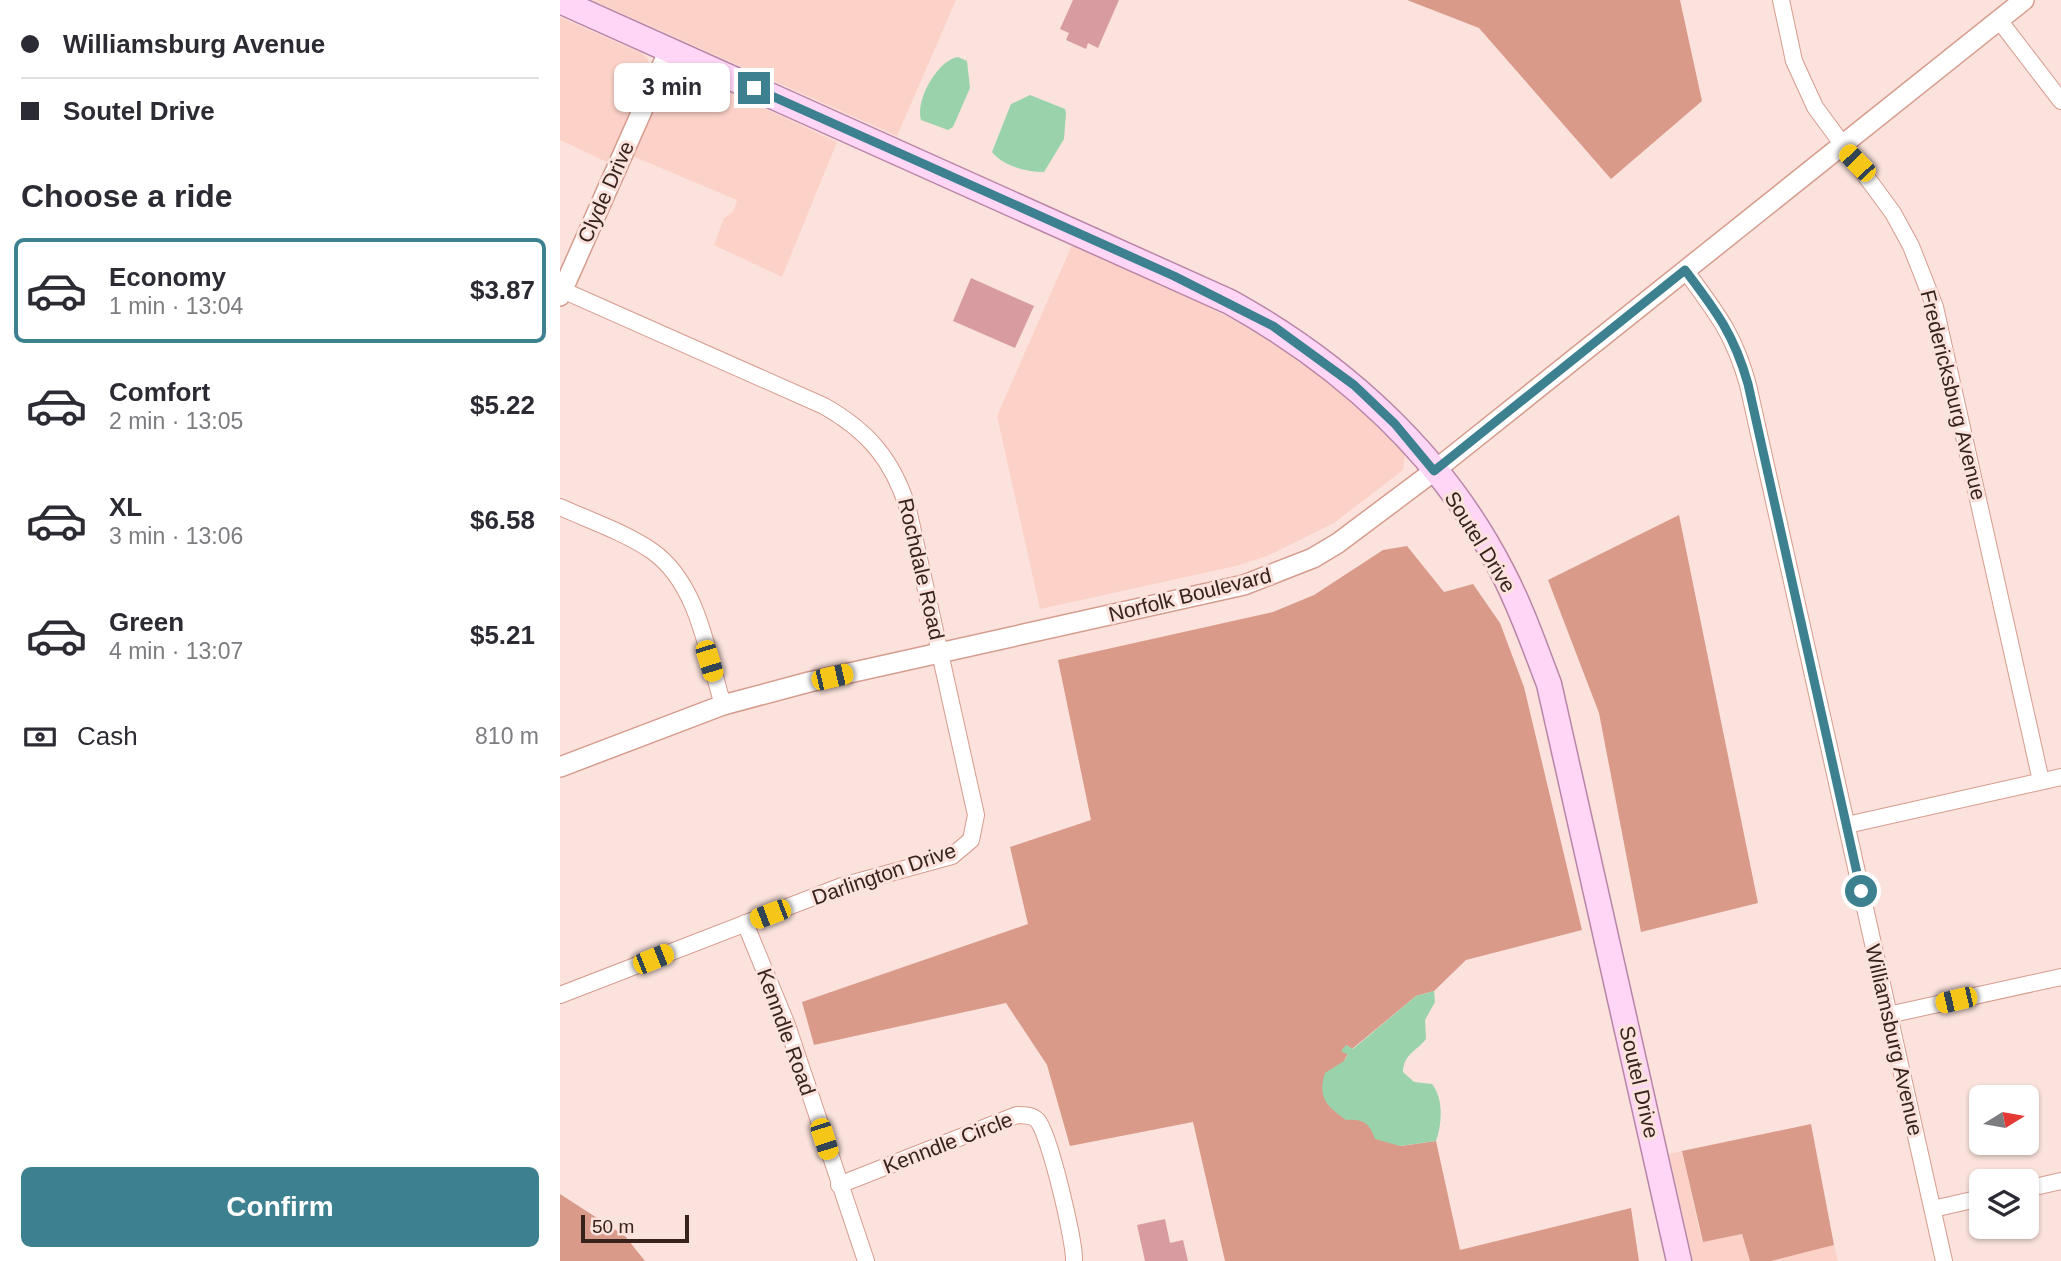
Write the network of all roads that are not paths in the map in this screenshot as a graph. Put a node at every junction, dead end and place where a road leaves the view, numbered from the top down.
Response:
1 (1781, 0) edge
2 (2024, 0) edge
3 (560, 1) edge
4 (1999, 20) junction
5 (669, 50) junction
6 (2061, 101) edge
7 (1840, 146) junction
8 (1685, 270) junction
9 (561, 292) edge
10 (1434, 471) junction
11 (560, 507) edge
12 (940, 653) junction
13 (723, 705) junction
14 (560, 767) edge
15 (2061, 777) edge
16 (2041, 781) junction
17 (1847, 825) junction
18 (971, 840) joint
19 (746, 923) junction
20 (2061, 977) edge
21 (560, 995) edge
22 (1888, 1016) junction
23 (2061, 1181) edge
24 (839, 1185) junction
25 (2039, 1186) edge
26 (1969, 1201) edge
27 (1933, 1209) junction
28 (866, 1261) edge
29 (1074, 1261) edge
30 (1679, 1261) edge
31 (1944, 1261) edge

1 - 7 street, Fredericksburg Avenue
2 - 4 street, Norfolk Boulevard
3 - 5 main road, Soutel Drive
4 - 6 street
4 - 7 street, Norfolk Boulevard
5 - 9 street, Clyde Drive
5 - 10 main road, Soutel Drive
7 - 8 street, Norfolk Boulevard
7 - 16 street, Fredericksburg Avenue
8 - 10 street, Norfolk Boulevard
8 - 17 street, Williamsburg Avenue
9 - 12 street, Rochdale Road
10 - 12 street, Norfolk Boulevard
10 - 30 main road, Soutel Drive
11 - 13 street
12 - 13 street, Norfolk Boulevard
12 - 18 street, Rochdale Road
13 - 14 street, Norfolk Boulevard
15 - 16 street
16 - 17 street
17 - 22 street, Williamsburg Avenue
18 - 19 street, Darlington Drive
19 - 21 street, Darlington Drive
19 - 24 street, Kenndle Road
20 - 22 street
22 - 27 street, Williamsburg Avenue
23 - 25 street
24 - 28 street, Kenndle Road
24 - 29 street, Kenndle Circle
26 - 27 street
27 - 31 street, Williamsburg Avenue

